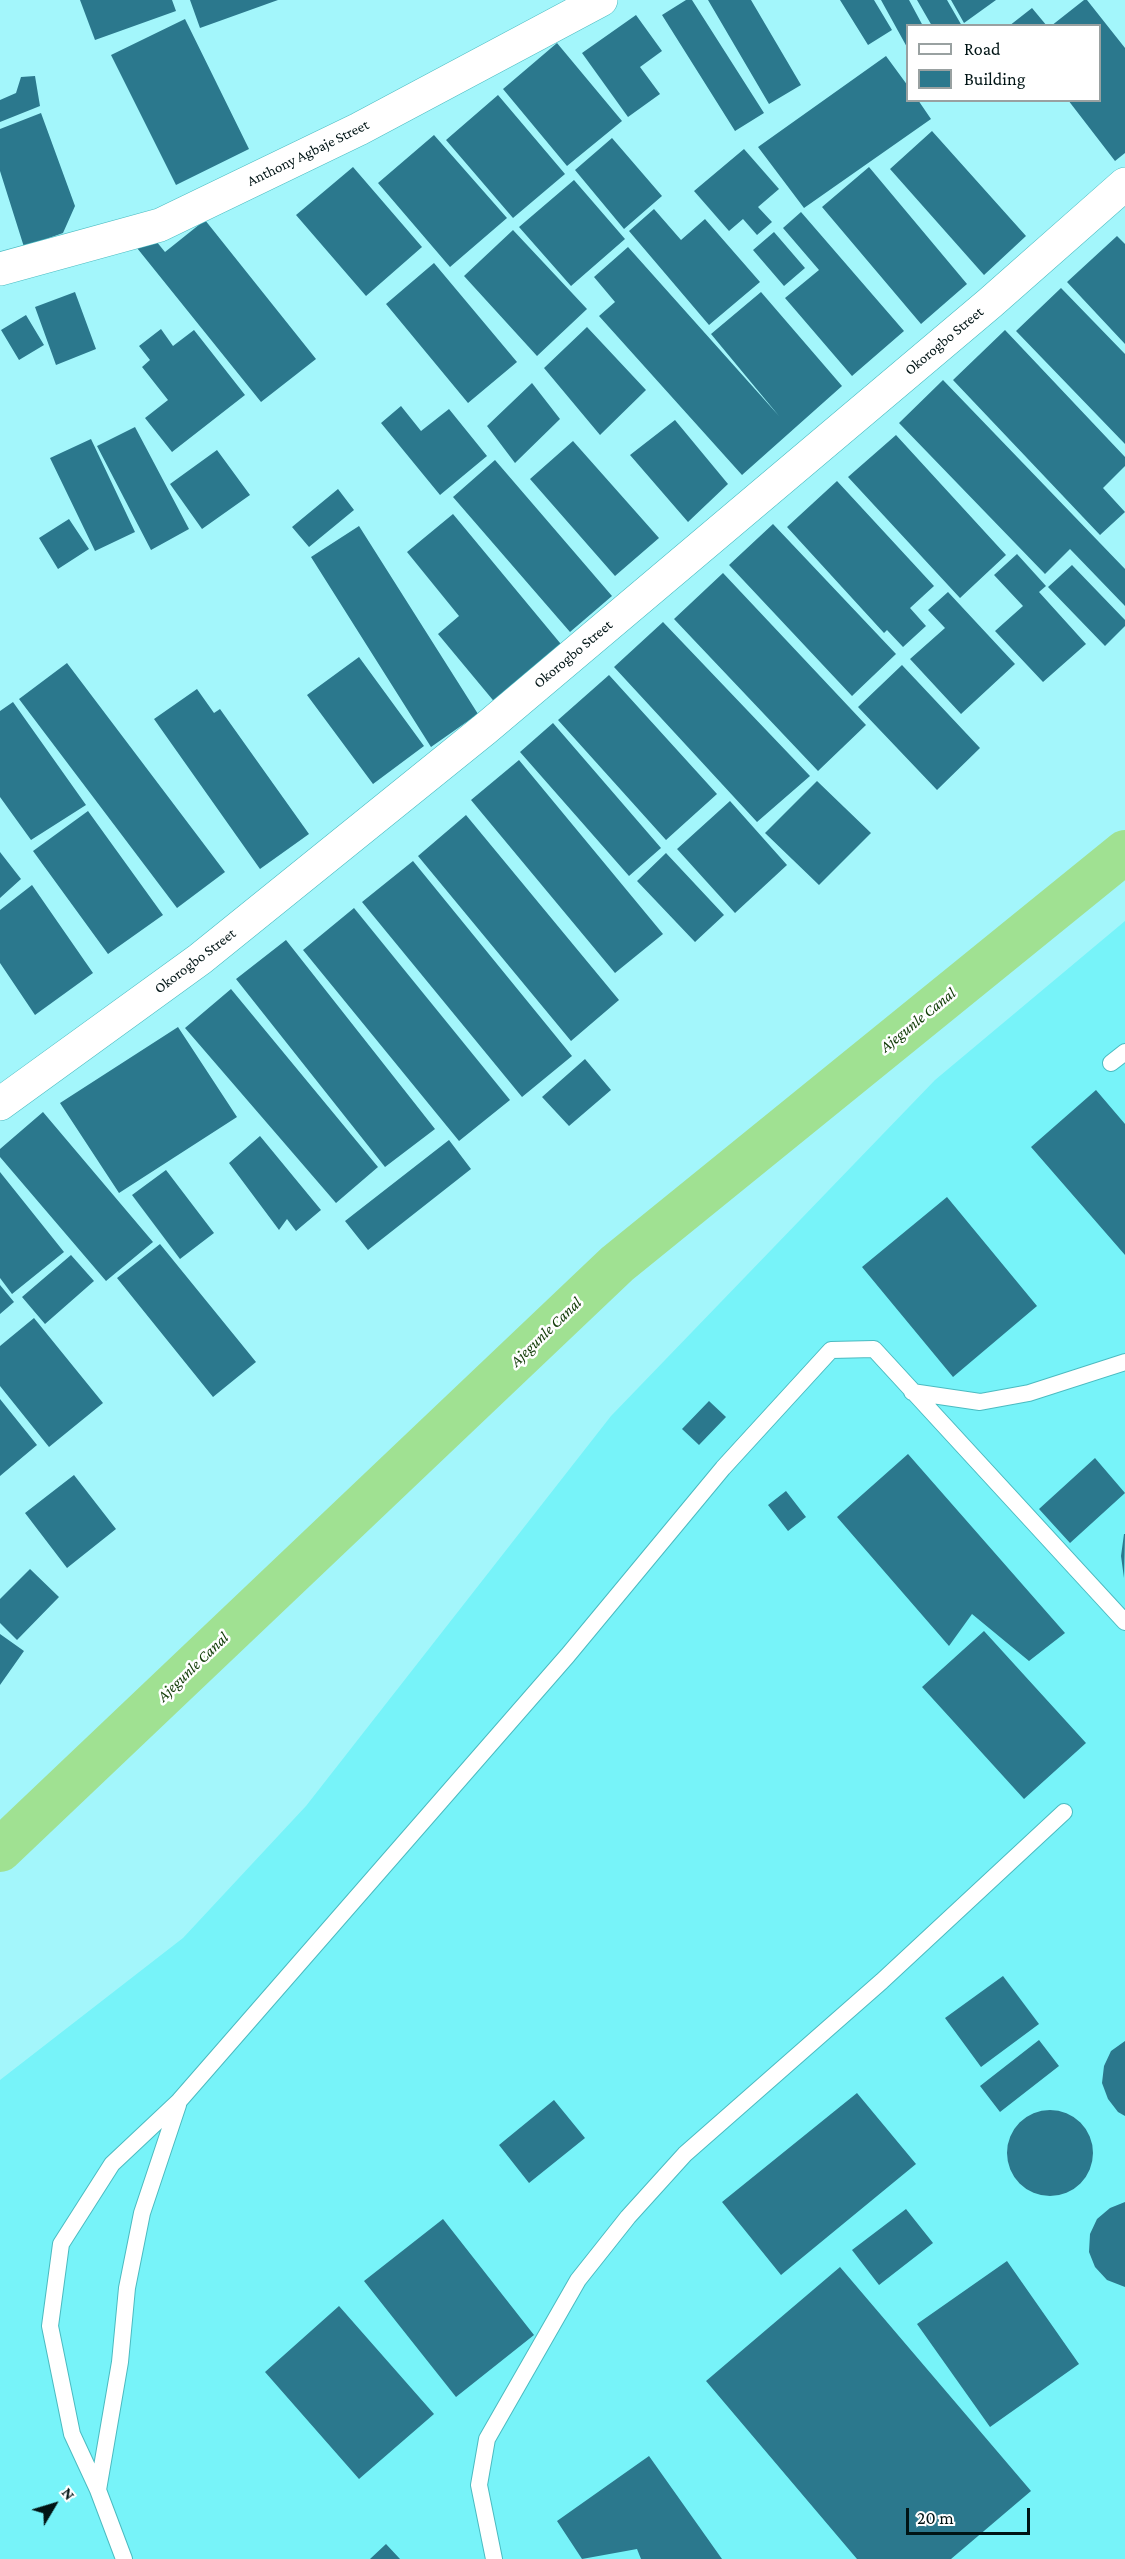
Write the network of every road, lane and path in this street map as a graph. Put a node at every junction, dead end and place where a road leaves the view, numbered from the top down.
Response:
1 (601, 0) edge
2 (1125, 184) edge
3 (0, 269) edge
4 (1125, 1052) edge
5 (1111, 1063) dead end
6 (1, 1102) edge
7 (1125, 1362) edge
8 (912, 1392) junction
9 (1125, 1622) edge
10 (1064, 1812) dead end
11 (179, 2101) junction
12 (98, 2490) junction
13 (124, 2559) edge
14 (494, 2559) edge

1 - 3 street, Anthony Agbaje Street
2 - 6 street, Okorogbo Street
4 - 5 lane
7 - 8 lane
8 - 9 lane
8 - 11 lane
10 - 14 lane
11 - 12 lane
11 - 12 lane
12 - 13 lane

